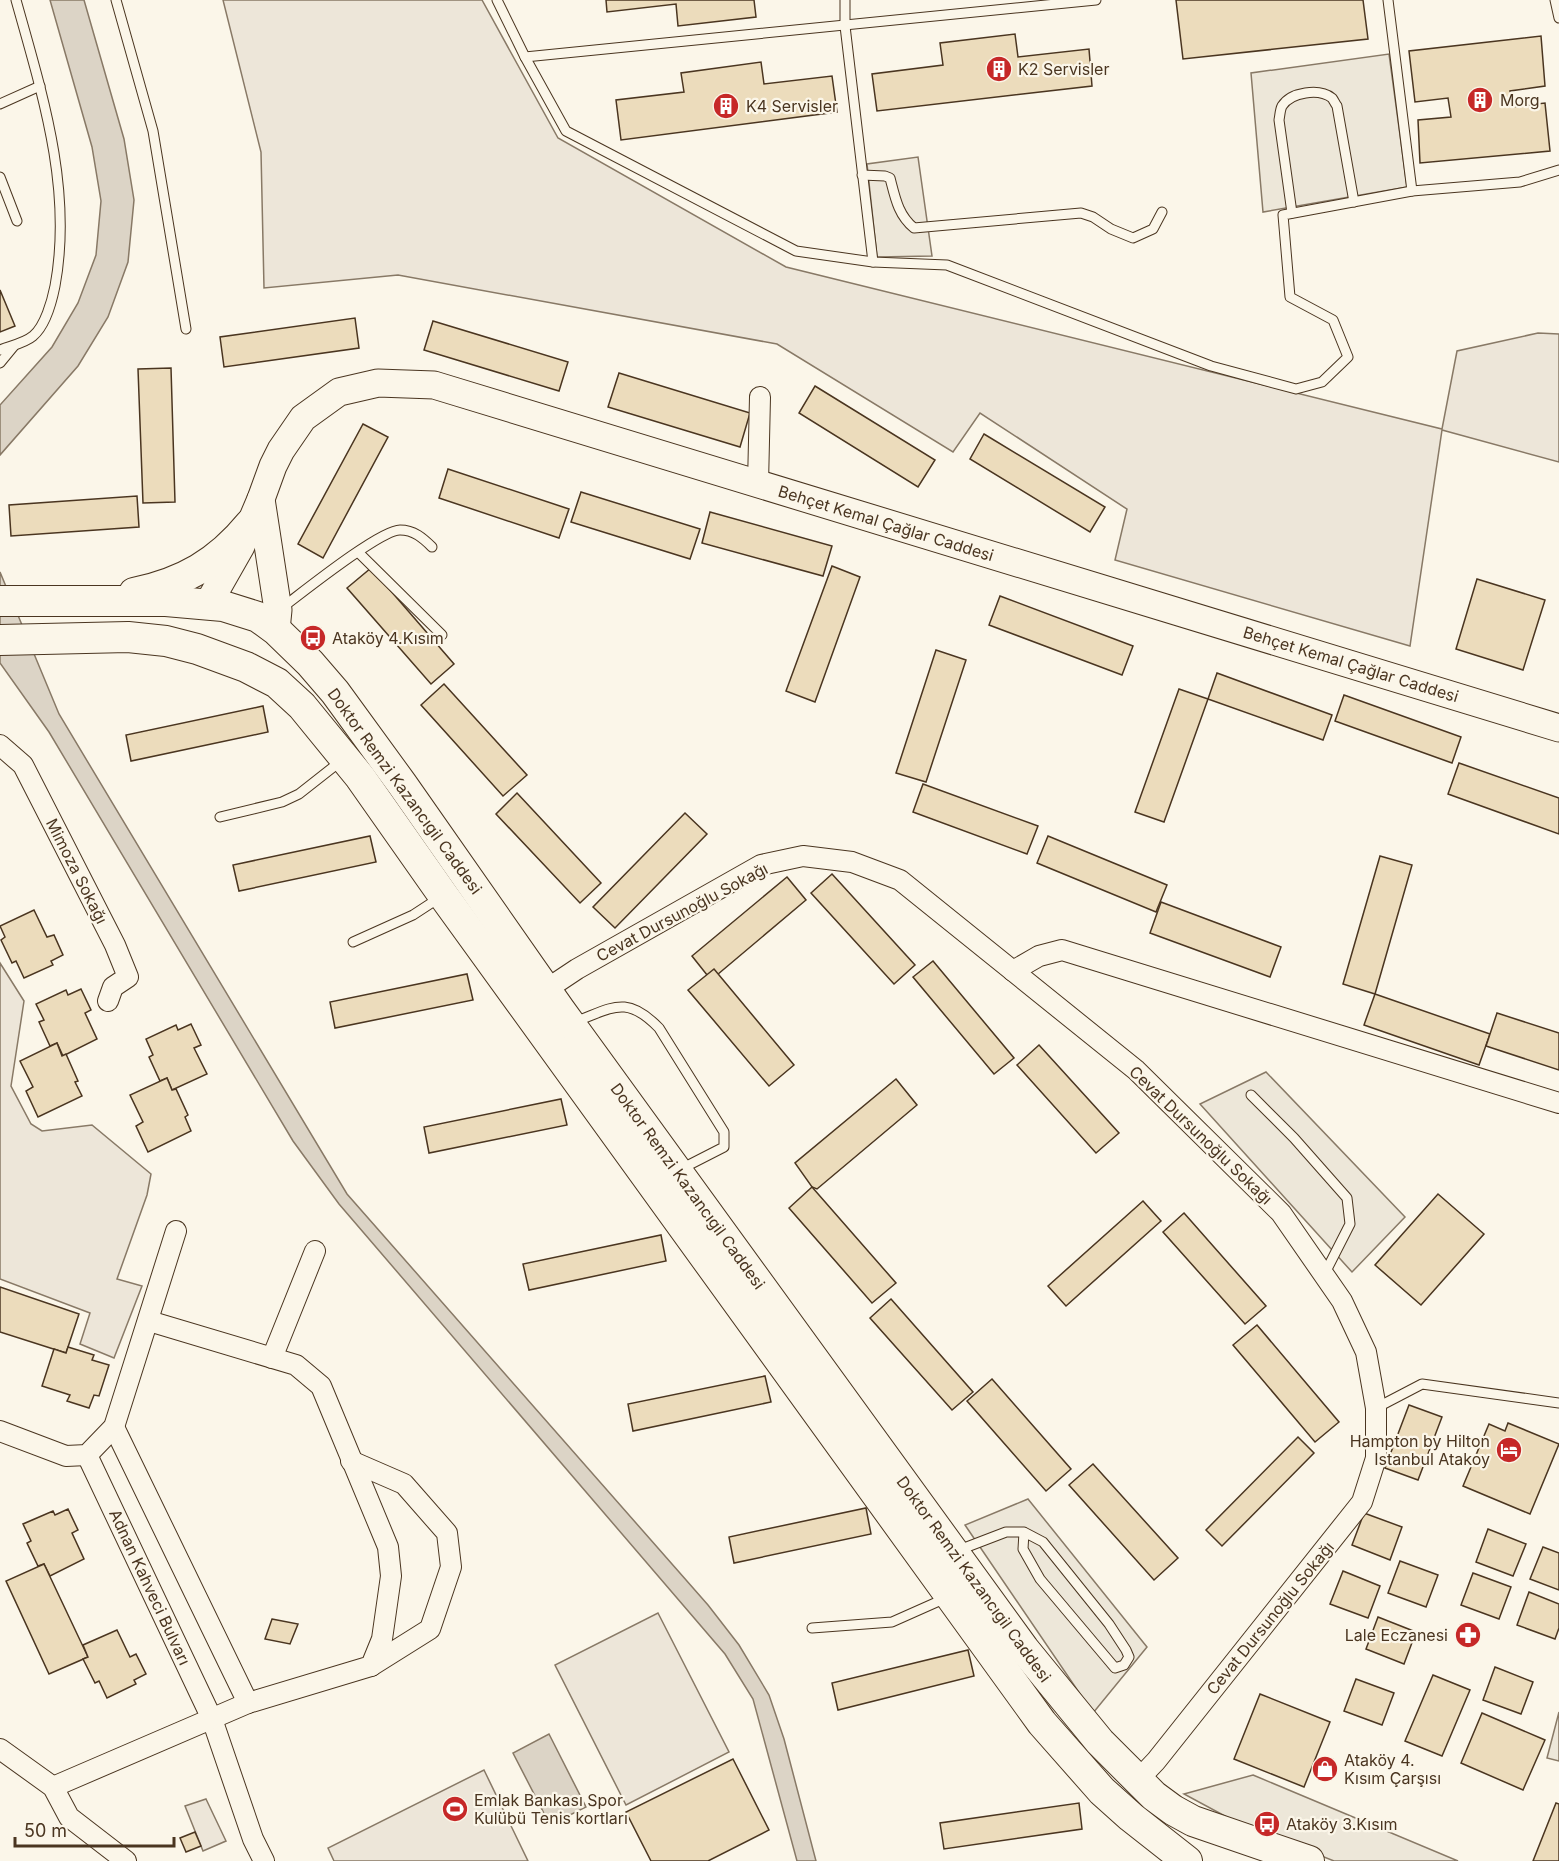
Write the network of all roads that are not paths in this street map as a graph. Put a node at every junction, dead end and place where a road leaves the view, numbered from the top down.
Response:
1 (16, 0) edge
2 (116, 0) edge
3 (497, 0) edge
4 (845, 0) edge
5 (1096, 0) edge
6 (1388, 0) edge
7 (1555, 0) edge
8 (1559, 18) edge
9 (845, 26) junction
10 (525, 57) junction
11 (40, 86) junction
12 (0, 104) edge
13 (1559, 170) edge
14 (862, 175) junction
15 (0, 177) edge
16 (1412, 191) junction
17 (1354, 202) junction
18 (1162, 212) dead end
19 (1292, 213) junction
20 (17, 221) dead end
21 (873, 262) junction
22 (186, 329) dead end
23 (15, 344) junction
24 (0, 350) edge
25 (0, 363) edge
26 (760, 397) dead end
27 (758, 484) junction
28 (256, 512) junction
29 (432, 547) dead end
30 (358, 552) junction
31 (0, 601) edge
32 (98, 601) junction
33 (208, 604) junction
34 (277, 620) junction
35 (442, 635) dead end
36 (0, 640) edge
37 (197, 649) junction
38 (246, 667) junction
39 (1559, 728) edge
40 (0, 745) edge
41 (345, 758) junction
42 (220, 817) dead end
43 (442, 895) junction
44 (353, 942) dead end
45 (1013, 971) junction
46 (547, 989) junction
47 (108, 1001) dead end
48 (570, 1024) junction
49 (1251, 1095) dead end
50 (1559, 1102) edge
51 (677, 1171) junction
52 (176, 1231) dead end
53 (315, 1251) dead end
54 (1324, 1275) junction
55 (149, 1321) junction
56 (272, 1358) junction
57 (1559, 1403) edge
58 (1376, 1408) junction
59 (114, 1427) junction
60 (0, 1431) edge
61 (87, 1455) junction
62 (351, 1461) junction
63 (1024, 1532) junction
64 (953, 1552) junction
65 (949, 1596) junction
66 (812, 1628) dead end
67 (371, 1666) junction
68 (248, 1703) junction
69 (212, 1719) junction
70 (0, 1749) edge
71 (1137, 1781) junction
72 (53, 1787) junction
73 (116, 1858) edge
74 (264, 1861) edge
75 (1187, 1861) edge
76 (1308, 1861) edge

1 - 11 lane
2 - 22 lane
3 - 10 lane
4 - 9 lane
5 - 9 lane
6 - 16 lane
7 - 8 lane
9 - 10 lane
9 - 14 lane
10 - 21 lane
11 - 12 lane
11 - 23 lane
13 - 16 lane
14 - 18 lane
14 - 21 lane
15 - 20 lane
16 - 17 lane
17 - 19 lane
17 - 19 lane
19 - 21 lane
23 - 24 lane
23 - 25 lane
26 - 27 street
27 - 28 main road, Behçet Kemal Çağlar Caddesi
27 - 39 main road, Behçet Kemal Çağlar Caddesi
28 - 32 main road
28 - 33 main road, Behçet Kemal Çağlar Caddesi
28 - 34 main road
29 - 30 lane
30 - 34 lane
30 - 35 lane
31 - 32 main road, Doktor Remzi Kazancıgil Caddesi
32 - 33 main road, Doktor Remzi Kazancıgil Caddesi
33 - 34 main road, Doktor Remzi Kazancıgil Caddesi
33 - 37 main road
34 - 38 main road
34 - 46 main road, Doktor Remzi Kazancıgil Caddesi
36 - 37 main road, Doktor Remzi Kazancıgil Caddesi
37 - 38 main road, Doktor Remzi Kazancıgil Caddesi
38 - 41 main road, Doktor Remzi Kazancıgil Caddesi
40 - 47 street, Mimoza Sokağı
41 - 42 lane
41 - 43 main road, Doktor Remzi Kazancıgil Caddesi
43 - 44 lane
43 - 65 main road, Doktor Remzi Kazancıgil Caddesi
45 - 46 street, Cevat Dursunoğlu Sokağı
45 - 50 street
45 - 54 street, Cevat Dursunoğlu Sokağı
46 - 48 main road, Doktor Remzi Kazancıgil Caddesi
48 - 51 main road, Doktor Remzi Kazancıgil Caddesi
48 - 51 lane
49 - 54 lane
51 - 64 main road, Doktor Remzi Kazancıgil Caddesi
52 - 55 street
53 - 56 street
54 - 58 street, Cevat Dursunoğlu Sokağı
55 - 56 street
55 - 59 street
56 - 62 street
57 - 58 lane
58 - 71 street, Cevat Dursunoğlu Sokağı
59 - 61 street
59 - 68 street
60 - 61 street
61 - 69 street, Adnan Kahveci Bulvarı
62 - 67 street
62 - 67 street
63 - 63 lane
63 - 64 lane
64 - 71 main road, Doktor Remzi Kazancıgil Caddesi
65 - 66 lane
65 - 75 main road, Doktor Remzi Kazancıgil Caddesi
67 - 68 street
68 - 69 street
69 - 72 street
69 - 74 street, Adnan Kahveci Bulvarı
70 - 72 street
71 - 76 main road, Doktor Remzi Kazancıgil Caddesi
72 - 73 street

